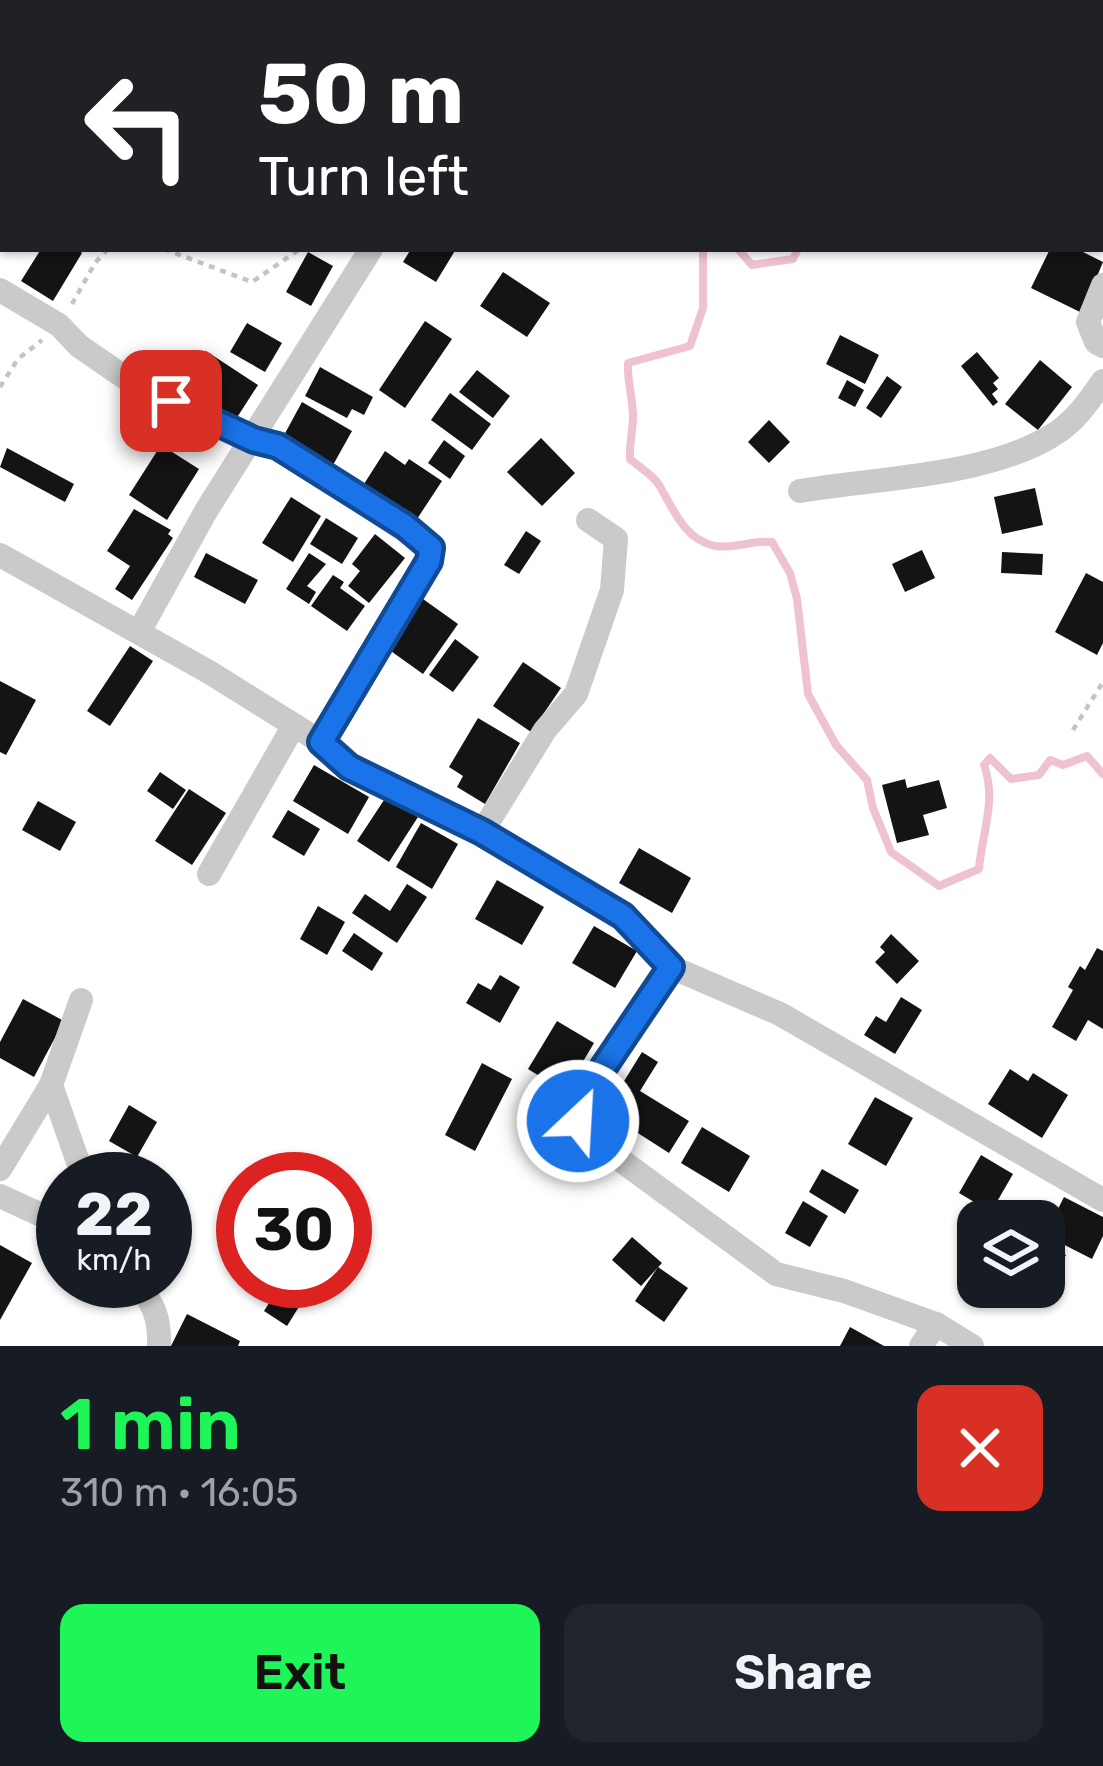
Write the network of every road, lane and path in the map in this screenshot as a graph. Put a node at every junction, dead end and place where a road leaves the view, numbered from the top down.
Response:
1 (172, 252) edge
2 (295, 252) edge
3 (369, 252) edge
4 (1103, 285) edge
5 (0, 290) edge
6 (1103, 346) edge
7 (1103, 381) edge
8 (254, 440) junction
9 (800, 491) dead end
10 (588, 520) dead end
11 (0, 555) edge
12 (139, 632) junction
13 (1103, 682) edge
14 (295, 725) junction
15 (1073, 730) dead end
16 (321, 742) junction
17 (482, 832) junction
18 (209, 874) dead end
19 (671, 967) junction
20 (81, 1000) dead end
21 (51, 1084) junction
22 (75, 1152) edge
23 (0, 1169) edge
24 (0, 1196) edge
25 (1103, 1200) edge
26 (36, 1213) edge
27 (155, 1308) edge
28 (936, 1324) junction
29 (159, 1346) edge
30 (921, 1346) edge
31 (972, 1346) edge

1 - 2 path
3 - 8 street
4 - 6 street
5 - 8 street
7 - 9 street
8 - 12 street
8 - 16 street
10 - 17 street
11 - 12 street
12 - 14 street
13 - 15 path
14 - 16 street
14 - 18 street
16 - 17 street
17 - 19 street
19 - 25 street
19 - 28 street
20 - 21 street
21 - 22 street
21 - 23 street
24 - 26 street
27 - 29 street
28 - 30 street
28 - 31 street

